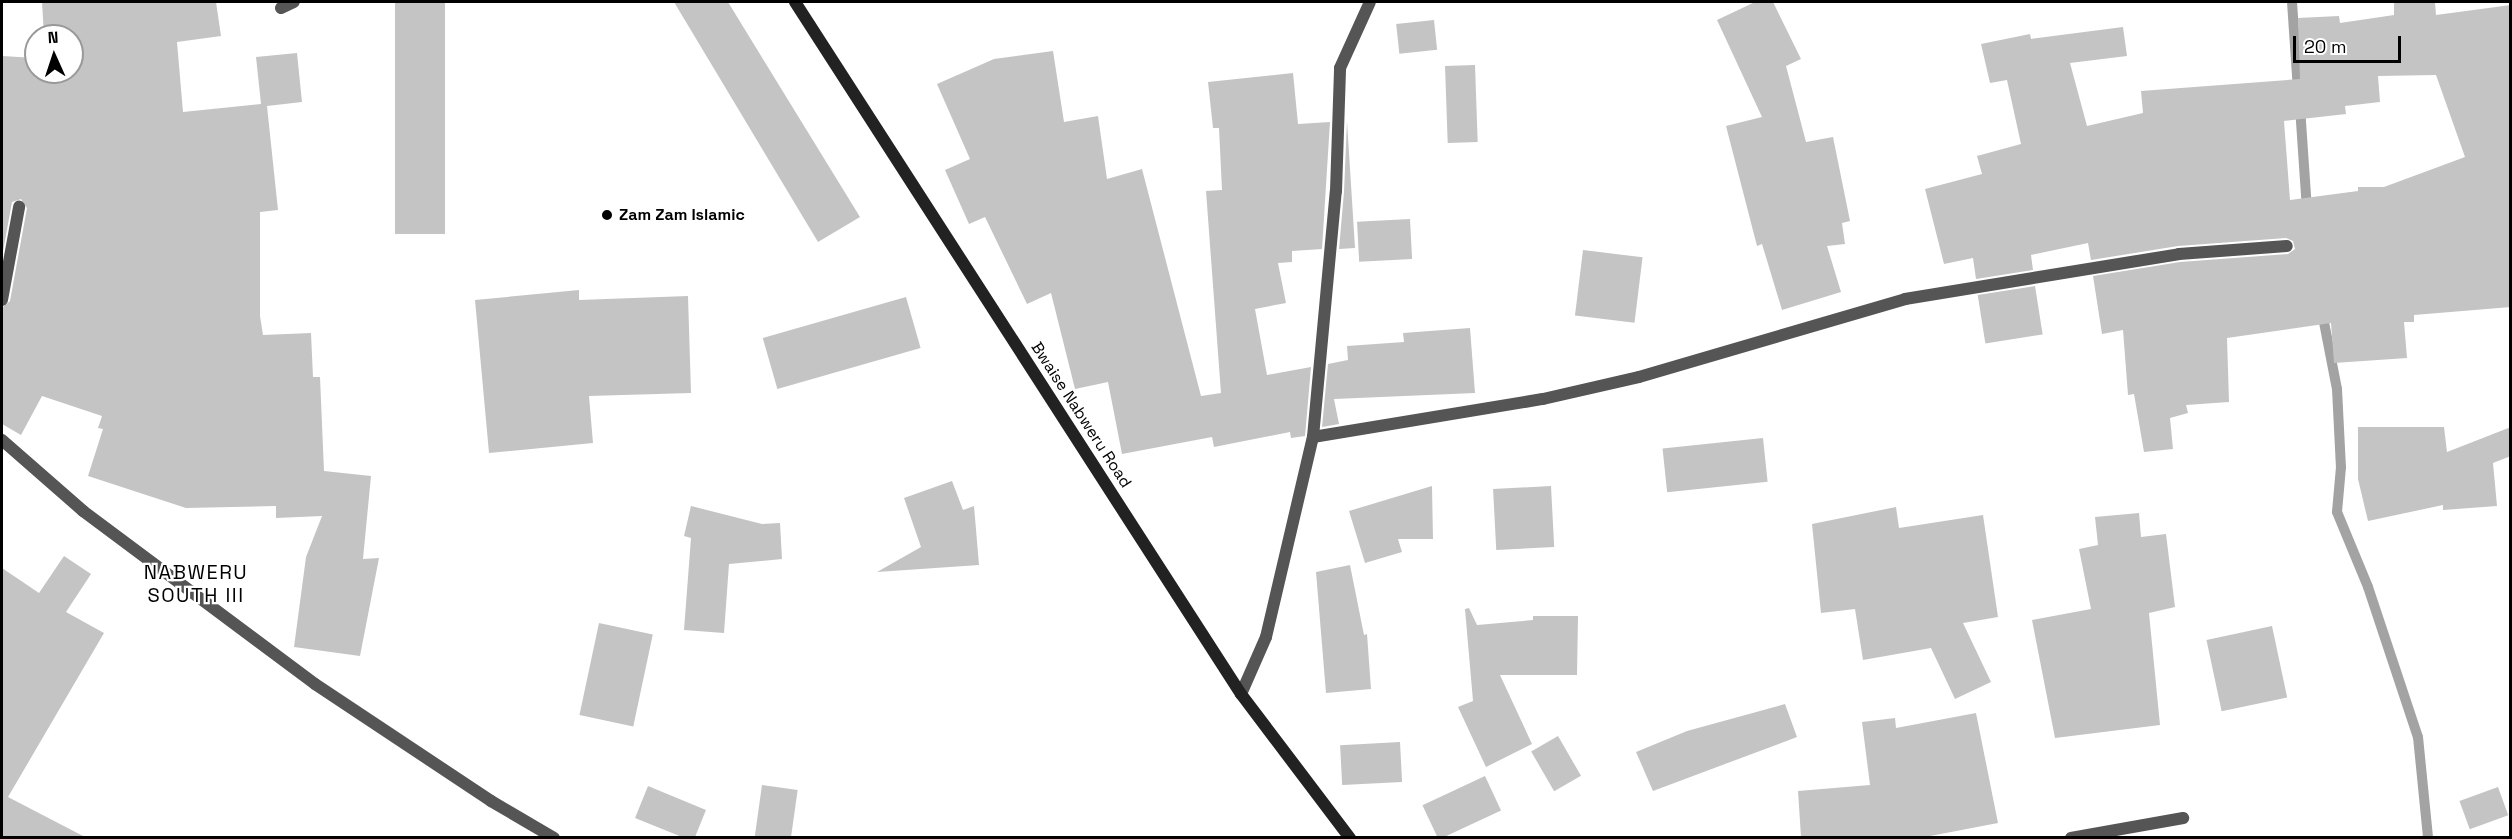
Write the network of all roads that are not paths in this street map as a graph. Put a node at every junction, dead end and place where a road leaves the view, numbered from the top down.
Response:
1 (294, 2) edge
2 (795, 2) edge
3 (1370, 2) edge
4 (281, 8) dead end
5 (19, 207) dead end
6 (2287, 246) dead end
7 (2, 300) edge
8 (1313, 437) junction
9 (2, 440) edge
10 (1241, 694) junction
11 (2183, 818) dead end
12 (554, 837) edge
13 (1350, 837) edge
14 (2071, 837) edge

1 - 4 street
2 - 10 main road, Bwaise Nabweru Road
3 - 8 street
5 - 7 street
6 - 8 street
8 - 10 street
9 - 12 street
10 - 13 main road, Bwaise Nabweru Road
11 - 14 street

